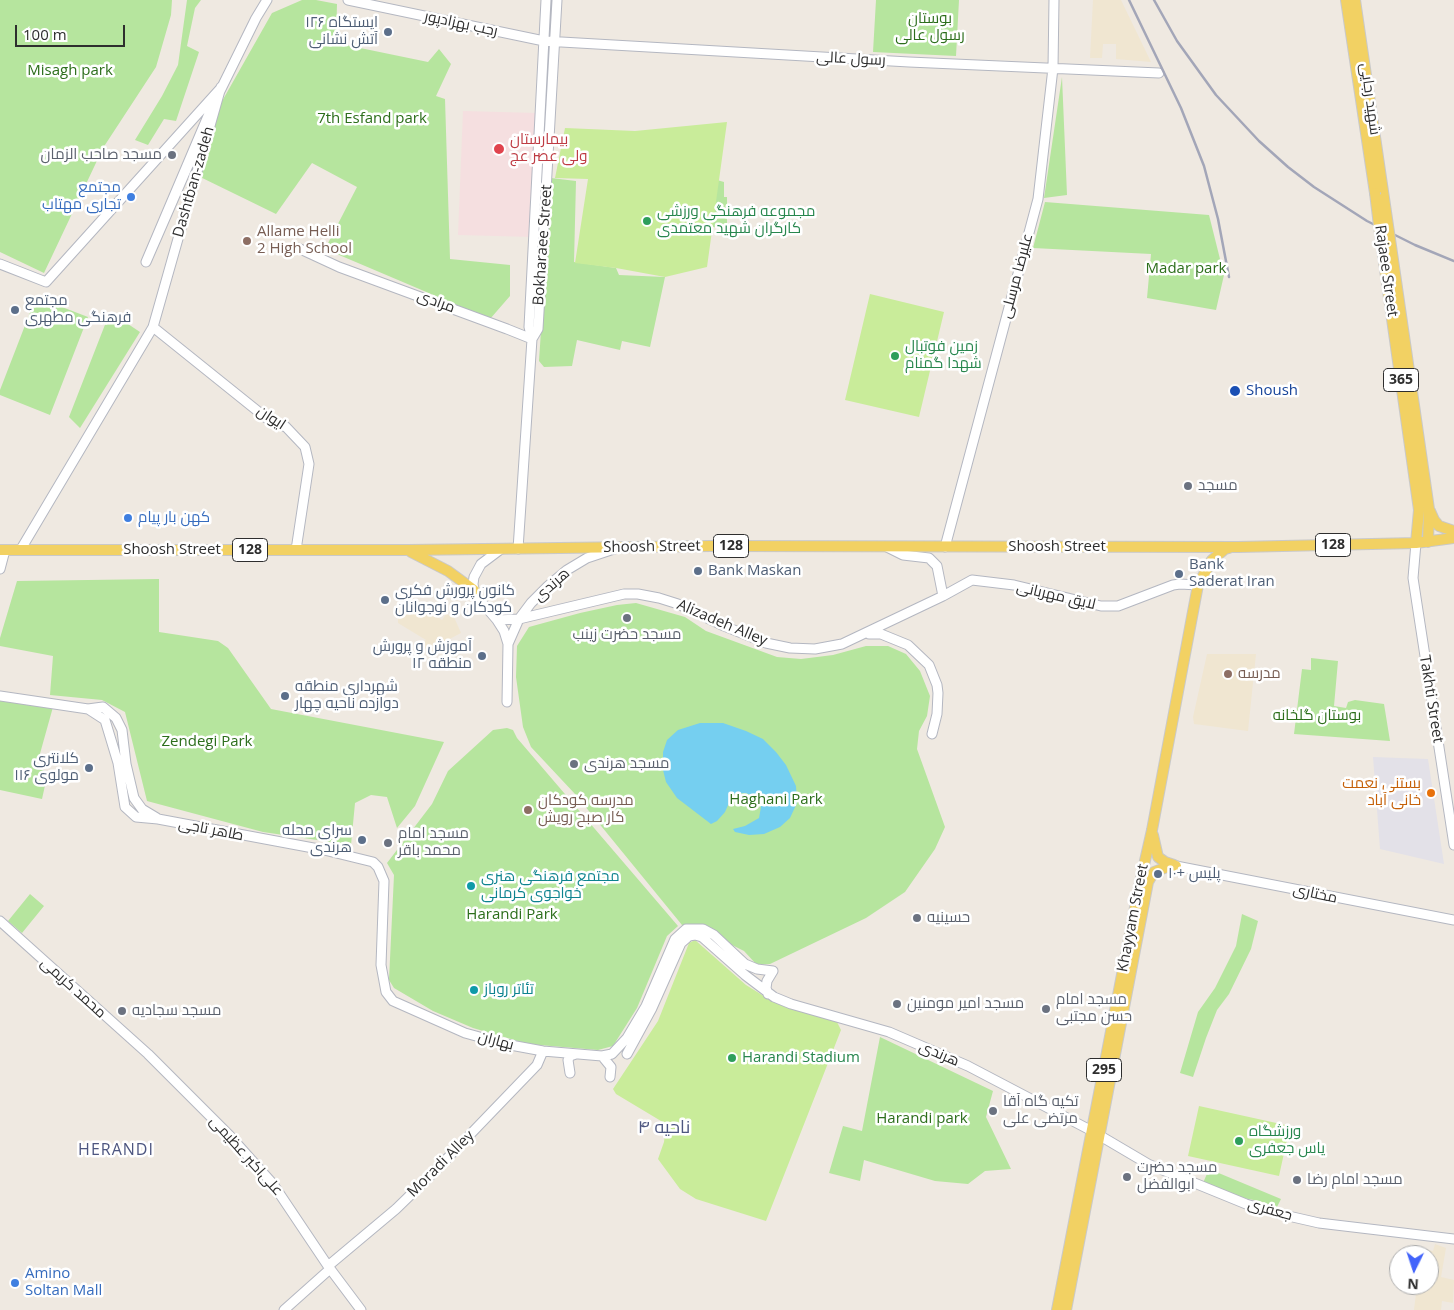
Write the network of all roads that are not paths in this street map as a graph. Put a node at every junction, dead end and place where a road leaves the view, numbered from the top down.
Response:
1 (267, 0) edge
2 (348, 0) edge
3 (400, 0) edge
4 (546, 0) edge
5 (557, 0) edge
6 (1054, 0) edge
7 (1346, 0) edge
8 (1355, 0) edge
9 (398, 11) junction
10 (544, 41) junction
11 (555, 42) junction
12 (1054, 68) junction
13 (1159, 73) dead end
14 (221, 87) junction
15 (540, 129) junction
16 (550, 129) junction
17 (1390, 239) joint
18 (298, 248) dead end
19 (0, 264) edge
20 (152, 327) junction
21 (532, 339) junction
22 (1429, 509) junction
23 (1424, 525) junction
24 (1454, 531) edge
25 (1454, 538) edge
26 (1428, 542) junction
27 (887, 547) junction
28 (945, 547) junction
29 (1238, 547) junction
30 (616, 548) junction
31 (1415, 548) junction
32 (21, 549) junction
33 (501, 549) junction
34 (518, 549) junction
35 (3, 550) edge
36 (296, 550) junction
37 (408, 550) junction
38 (0, 569) edge
39 (972, 580) joint
40 (1198, 585) junction
41 (474, 590) junction
42 (943, 596) junction
43 (519, 619) junction
44 (497, 620) junction
45 (864, 634) junction
46 (508, 644) junction
47 (0, 696) edge
48 (507, 702) dead end
49 (932, 734) dead end
50 (1152, 830) junction
51 (264, 840) joint
52 (1454, 845) edge
53 (1176, 866) junction
54 (1454, 920) edge
55 (0, 921) edge
56 (768, 994) junction
57 (543, 1051) junction
58 (148, 1054) joint
59 (577, 1054) junction
60 (627, 1054) dead end
61 (602, 1056) junction
62 (570, 1073) dead end
63 (610, 1077) dead end
64 (1096, 1134) junction
65 (1454, 1239) edge
66 (329, 1268) junction
67 (284, 1310) edge
68 (361, 1310) edge
69 (1057, 1310) edge
70 (1066, 1310) edge

1 - 14 street
2 - 9 street, رجب بهزادپور
3 - 9 street
4 - 10 street, Bokharaee Street
5 - 11 street, Bokharaee Street
6 - 12 street, علیرضا مرسلی
7 - 23 main road, Rajaee Street / 365, bridge
8 - 17 main road, شهید رجایی / 365, bridge
9 - 10 street, رجب بهزادپور
10 - 11 street, رسول عالی
10 - 15 street, Bokharaee Street
11 - 12 street, رسول عالی
11 - 16 street, Bokharaee Street
12 - 13 street, رسول عالی
12 - 28 street, علیرضا مرسلی
14 - 14 street
14 - 19 street, Dashtban-zadeh
14 - 20 street, Dashtban-zadeh
15 - 16 street
15 - 21 street, Bokharaee Street
16 - 21 street, Bokharaee Street
17 - 22 main road, Rajaee Street / 365
18 - 21 street, مرادی
20 - 32 street, Dashtban-zadeh
20 - 36 street, ایوان
21 - 34 street, Bokharaee Street
22 - 23 main road, 365
22 - 24 main road
23 - 26 main road, 365
23 - 31 main road, Rajaee Street / 365
25 - 26 main road, Shoosh Street / 128
26 - 31 main road, Shoosh Street / 128
27 - 28 main road, Shoosh Street / 128
27 - 30 main road, Shoosh Street / 128
27 - 42 street
28 - 29 main road, Shoosh Street / 128
29 - 31 main road, Shoosh Street / 128
29 - 40 main road, 295
30 - 34 main road, Shoosh Street / 128
30 - 43 street, هرندی
31 - 52 street, Takhti Street
32 - 35 main road, Shoosh Street / 128
32 - 36 main road, Shoosh Street / 128
33 - 34 main road, Shoosh Street / 128
33 - 37 main road, Shoosh Street / 128
33 - 41 street
35 - 38 street
36 - 37 main road, Shoosh Street / 128
37 - 41 main road
39 - 40 street, لایق مهربانی
39 - 42 street, Alizadeh Alley
40 - 50 main road, Khayyam Street / 295
41 - 44 street, هرندی
42 - 45 street, Alizadeh Alley
43 - 44 street, Alizadeh Alley
43 - 45 street, Alizadeh Alley
43 - 46 street, هرندی
44 - 46 street, هرندی
45 - 49 street
46 - 48 street, هرندی
47 - 51 street, طاهر تاجی
50 - 53 main road, 295
50 - 64 main road, Khayyam Street / 295
51 - 57 street, بهاران
53 - 54 street, مختاری
53 - 64 main road, Khayyam Street / 295
55 - 58 street, محمد کریمی
56 - 60 street
56 - 61 street
56 - 64 street, هرندی
57 - 59 street, بهاران
57 - 66 street, Moradi Alley
58 - 66 street, علی‌اکبر عظیمی
59 - 61 street, بهاران
59 - 62 street
61 - 63 street
64 - 65 street, جعفری
64 - 69 main road, Khayyam Street / 295
64 - 70 main road, Khayyam Street / 295
66 - 67 street, Moradi Alley
66 - 68 street, علی‌اکبر عظیمی

